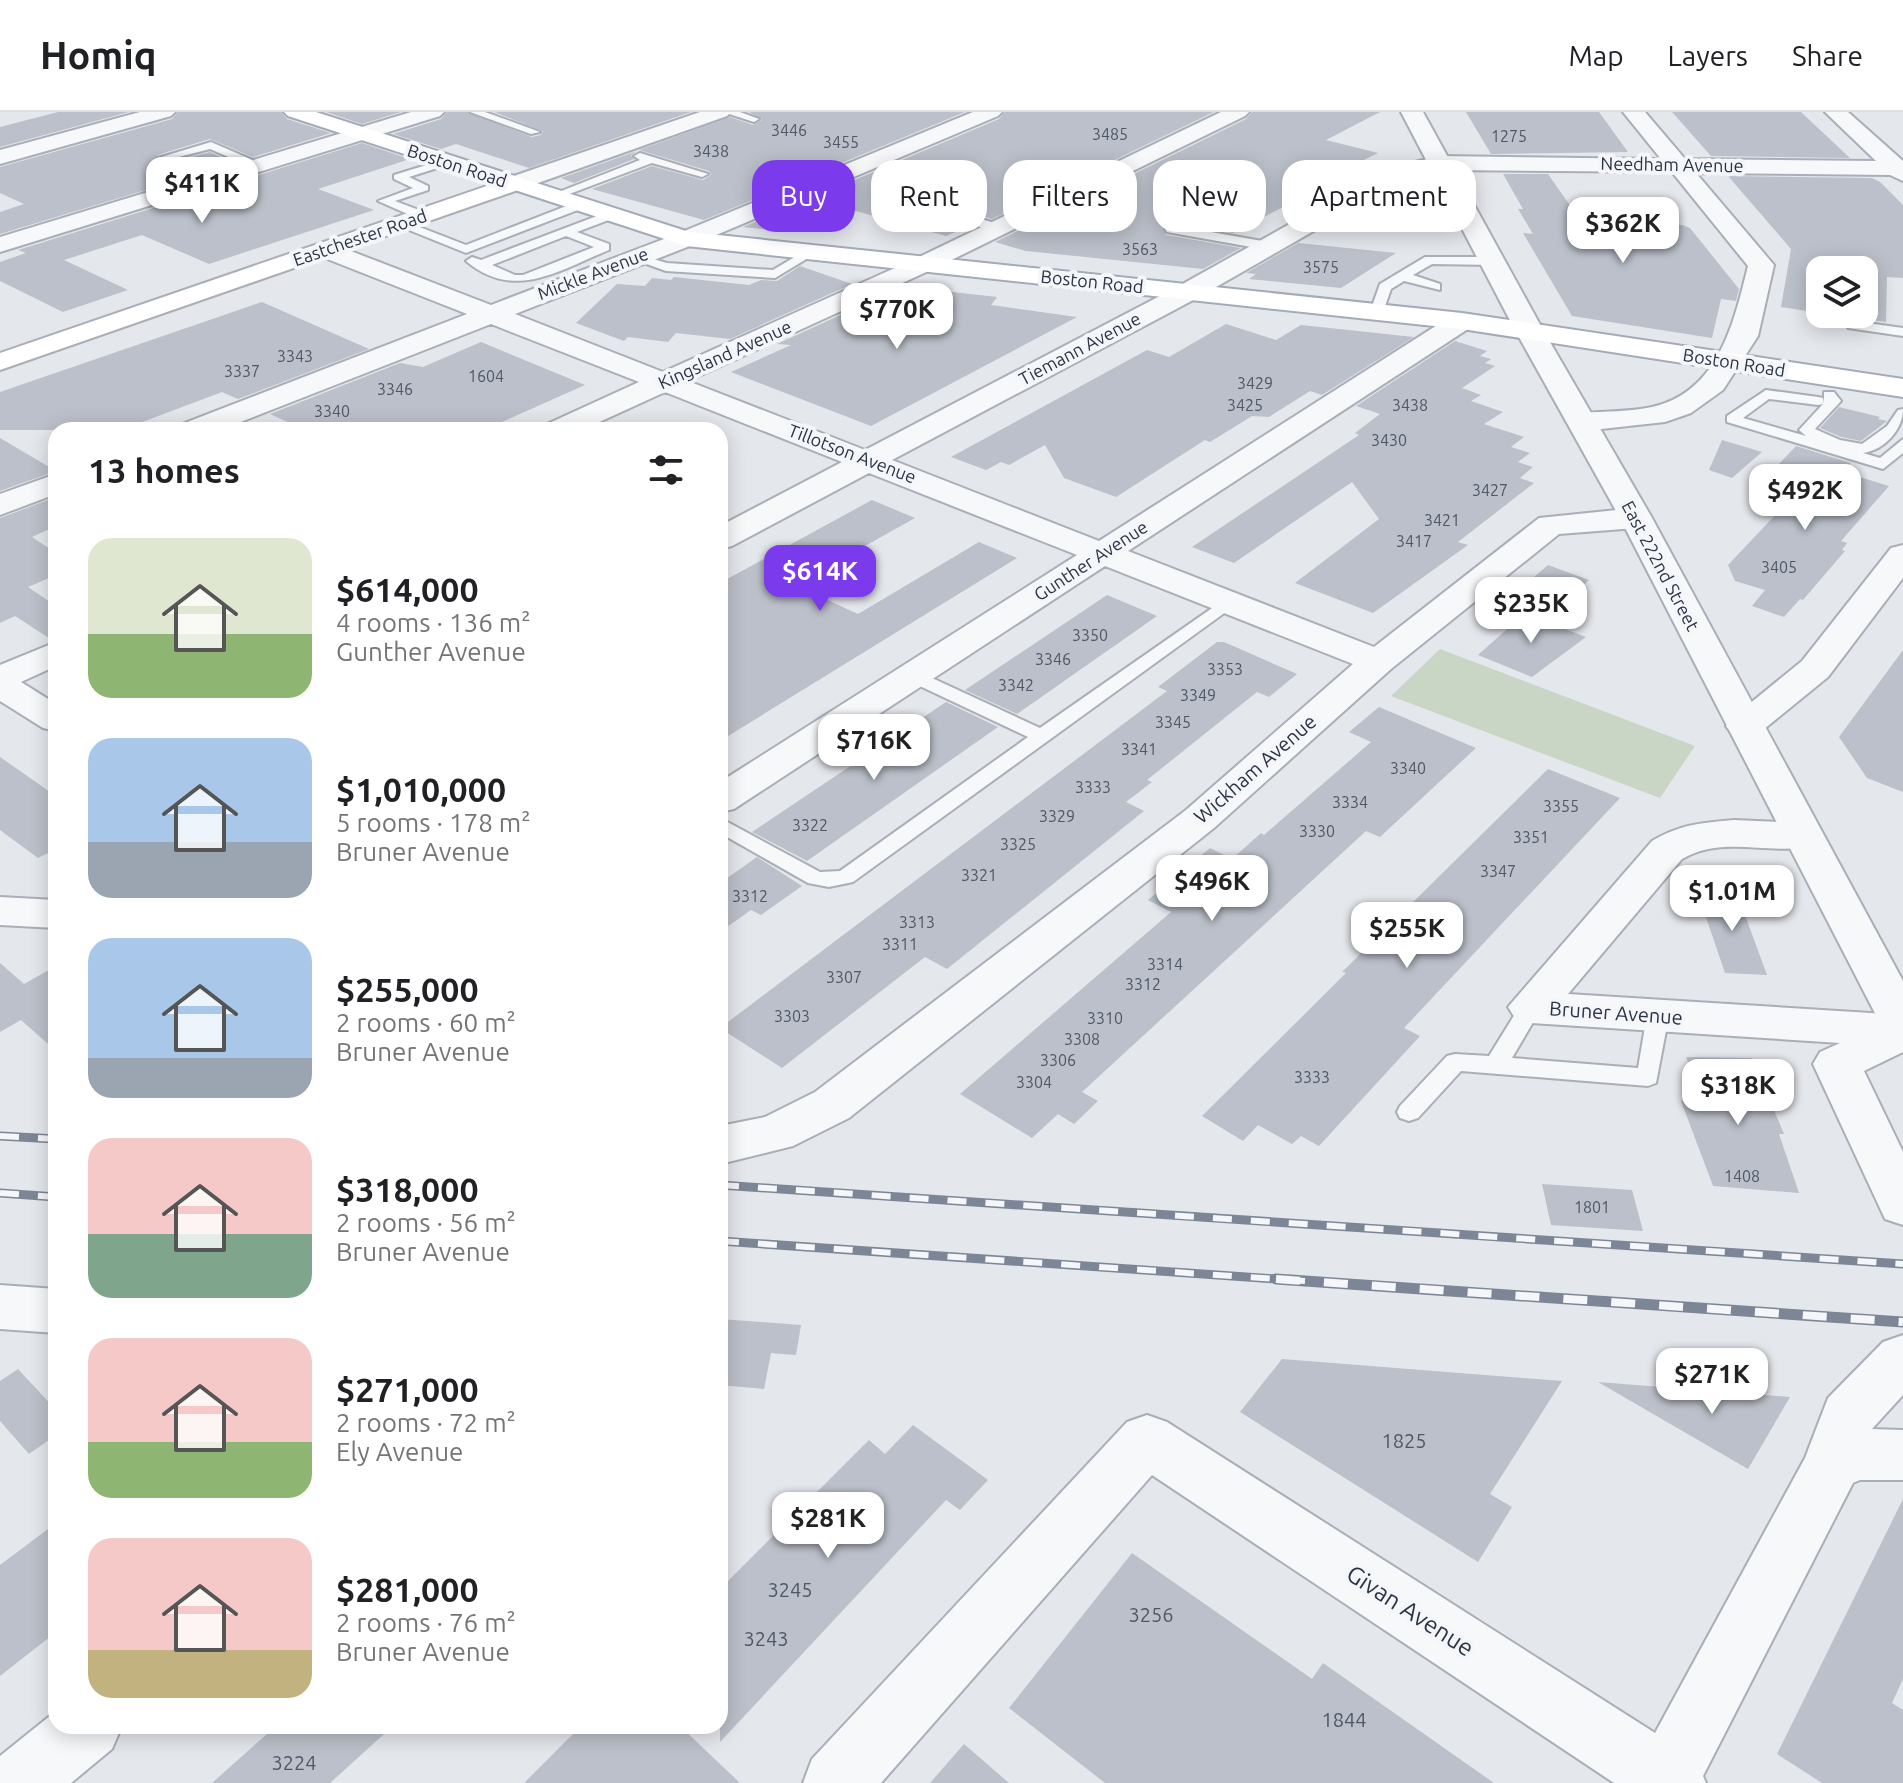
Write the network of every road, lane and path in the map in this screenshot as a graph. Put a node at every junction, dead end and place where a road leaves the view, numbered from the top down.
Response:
1 (164, 112) edge
2 (295, 112) edge
3 (433, 112) edge
4 (475, 112) edge
5 (720, 112) edge
6 (728, 112) edge
7 (991, 112) edge
8 (1238, 112) edge
9 (1412, 112) edge
10 (1634, 112) edge
11 (1836, 112) edge
12 (754, 119) dead end
13 (535, 132) dead end
14 (361, 134) junction
15 (616, 148) junction
16 (230, 153) junction
17 (0, 157) edge
18 (652, 159) junction
19 (1438, 160) edge
20 (446, 162) junction
21 (1476, 163) edge
22 (1678, 165) junction
23 (258, 166) junction
24 (184, 167) junction
25 (1901, 170) edge
26 (702, 174) dead end
27 (215, 179) junction
28 (513, 184) junction
29 (552, 197) junction
30 (579, 205) junction
31 (610, 215) junction
32 (412, 220) junction
33 (987, 225) edge
34 (998, 228) junction
35 (1476, 231) edge
36 (566, 232) junction
37 (1188, 232) edge
38 (1293, 232) edge
39 (686, 239) junction
40 (0, 245) edge
41 (1268, 246) junction
42 (466, 249) junction
43 (326, 250) junction
44 (812, 252) junction
45 (636, 258) junction
46 (1492, 261) junction
47 (924, 264) junction
48 (481, 265) junction
49 (1403, 276) junction
50 (1435, 287) dead end
51 (1188, 292) junction
52 (1377, 312) junction
53 (488, 315) junction
54 (1462, 321) junction
55 (1874, 328) edge
56 (1529, 330) junction
57 (1903, 332) edge
58 (1726, 361) junction
59 (0, 362) edge
60 (664, 383) junction
61 (1903, 388) edge
62 (1829, 392) junction
63 (1903, 413) edge
64 (214, 422) edge
65 (576, 422) edge
66 (1583, 422) junction
67 (1783, 433) junction
68 (1903, 444) edge
69 (869, 460) junction
70 (48, 486) edge
71 (0, 505) edge
72 (1636, 518) junction
73 (728, 535) edge
74 (1104, 553) junction
75 (1903, 555) edge
76 (1228, 602) junction
77 (48, 657) edge
78 (1378, 661) junction
79 (913, 676) junction
80 (0, 678) edge
81 (0, 685) edge
82 (48, 715) edge
83 (1745, 726) junction
84 (1041, 736) junction
85 (728, 795) edge
86 (728, 829) edge
87 (1802, 836) junction
88 (0, 911) edge
89 (48, 914) edge
90 (1531, 1007) junction
91 (1658, 1015) junction
92 (1903, 1023) edge
93 (1903, 1032) edge
94 (1496, 1065) junction
95 (1409, 1112) dead end
96 (728, 1143) edge
97 (1903, 1205) edge
98 (0, 1307) edge
99 (48, 1310) edge
100 (1903, 1358) edge
101 (1903, 1455) edge
102 (1832, 1465) junction
103 (79, 1734) edge
104 (1668, 1781) edge
105 (19, 1783) edge
106 (836, 1783) edge

1 - 17 street
2 - 14 main road, Boston Road
3 - 14 street
4 - 13 lane
5 - 15 street, Eastchester Road
6 - 12 lane
7 - 39 street, Mickle Avenue
8 - 34 street, Kingsland Avenue
9 - 19 street, East 222nd Street
10 - 22 street
11 - 25 street
14 - 20 main road, Boston Road
14 - 23 street
15 - 18 lane
15 - 28 street, Eastchester Road
16 - 23 lane
16 - 24 lane
16 - 24 lane
18 - 26 lane
18 - 29 lane
20 - 28 main road, Boston Road
20 - 32 lane
21 - 22 street, Needham Avenue
22 - 25 street, Needham Avenue
22 - 58 street
23 - 27 street
24 - 27 lane
27 - 40 street
28 - 29 main road, Boston Road
28 - 32 main road, Eastchester Road
29 - 30 main road, Boston Road
30 - 31 main road, Boston Road
30 - 42 lane
31 - 36 lane
31 - 39 main road, Boston Road
32 - 42 lane
32 - 43 main road, Eastchester Road
33 - 34 lane
34 - 47 street, Kingsland Avenue
35 - 46 street, East 222nd Street
36 - 48 lane
36 - 48 lane
37 - 41 lane
38 - 41 street, Tiemann Avenue
39 - 44 main road, Boston Road
39 - 45 street, Mickle Avenue
41 - 51 street, Tiemann Avenue
42 - 48 lane
43 - 53 street, Tillotson Avenue
43 - 59 main road, Eastchester Road
44 - 45 lane
44 - 47 main road, Boston Road
45 - 53 street, Mickle Avenue
46 - 49 lane
46 - 56 street, East 222nd Street
47 - 51 main road, Boston Road
47 - 60 street, Kingsland Avenue
49 - 50 lane
49 - 52 lane
51 - 52 main road, Boston Road
51 - 69 street, Tiemann Avenue
52 - 54 main road, Boston Road
53 - 60 street, Tillotson Avenue
53 - 64 street, Mickle Avenue
54 - 56 main road, Boston Road
54 - 74 street, Gunther Avenue
55 - 57 lane
56 - 58 main road, Boston Road
56 - 66 street, East 222nd Street
58 - 62 main road, Boston Road
58 - 66 street
60 - 65 street, Kingsland Avenue
60 - 69 street, Tillotson Avenue
61 - 62 main road, Boston Road
62 - 63 lane
62 - 67 lane
62 - 67 lane
66 - 72 street, East 222nd Street
67 - 68 lane
69 - 73 street, Tiemann Avenue
69 - 74 street, Tillotson Avenue
70 - 71 street
72 - 78 street, Wickham Avenue
72 - 83 street, East 222nd Street
74 - 76 street, Tillotson Avenue
74 - 79 street, Gunther Avenue
75 - 83 street
76 - 78 street, Tillotson Avenue
76 - 84 lane
77 - 80 street
78 - 96 street, Wickham Avenue
79 - 84 lane
79 - 85 street, Gunther Avenue
81 - 82 street
83 - 87 street, East 222nd Street
84 - 86 lane
87 - 90 street, Bruner Avenue
87 - 92 street, East 222nd Street
88 - 89 street
90 - 91 street, Bruner Avenue
90 - 94 lane
91 - 93 street, Bruner Avenue
91 - 94 lane
93 - 97 street
94 - 95 lane
98 - 99 street
100 - 102 street
101 - 102 street
102 - 104 street
103 - 105 street
104 - 106 street, Givan Avenue

